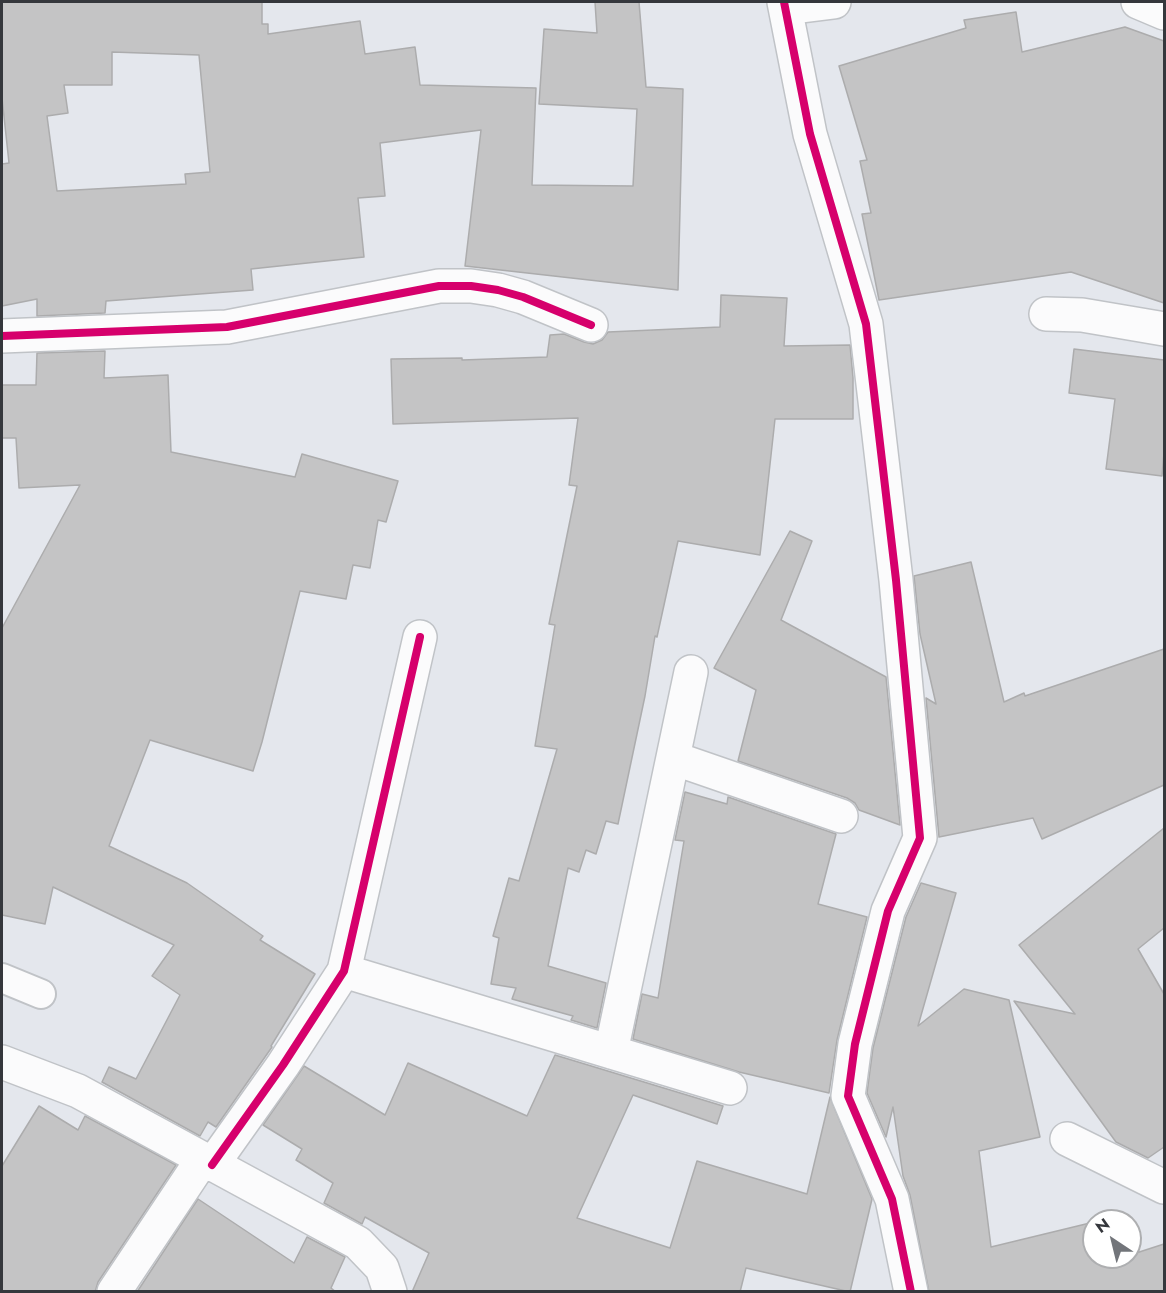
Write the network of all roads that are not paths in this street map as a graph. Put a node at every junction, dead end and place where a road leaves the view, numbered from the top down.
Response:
1 (834, 2) edge
2 (1138, 2) edge
3 (785, 5) edge
4 (1164, 13) edge
5 (1046, 314) dead end
6 (591, 325) dead end
7 (1164, 329) edge
8 (2, 336) edge
9 (420, 637) dead end
10 (691, 672) dead end
11 (673, 758) junction
12 (841, 816) dead end
13 (344, 971) junction
14 (2, 978) edge
15 (41, 994) dead end
16 (610, 1052) junction
17 (2, 1062) edge
18 (730, 1088) dead end
19 (1067, 1139) dead end
20 (207, 1163) junction
21 (1164, 1187) edge
22 (114, 1292) edge
23 (390, 1292) edge
24 (911, 1292) edge

1 - 3 street
2 - 4 street
3 - 24 street
5 - 7 street
6 - 8 street
9 - 13 street
10 - 11 street
11 - 12 street
11 - 16 street
13 - 16 street
13 - 20 street
14 - 15 lane
16 - 18 street
17 - 20 street
19 - 21 street
20 - 22 street
20 - 23 street

